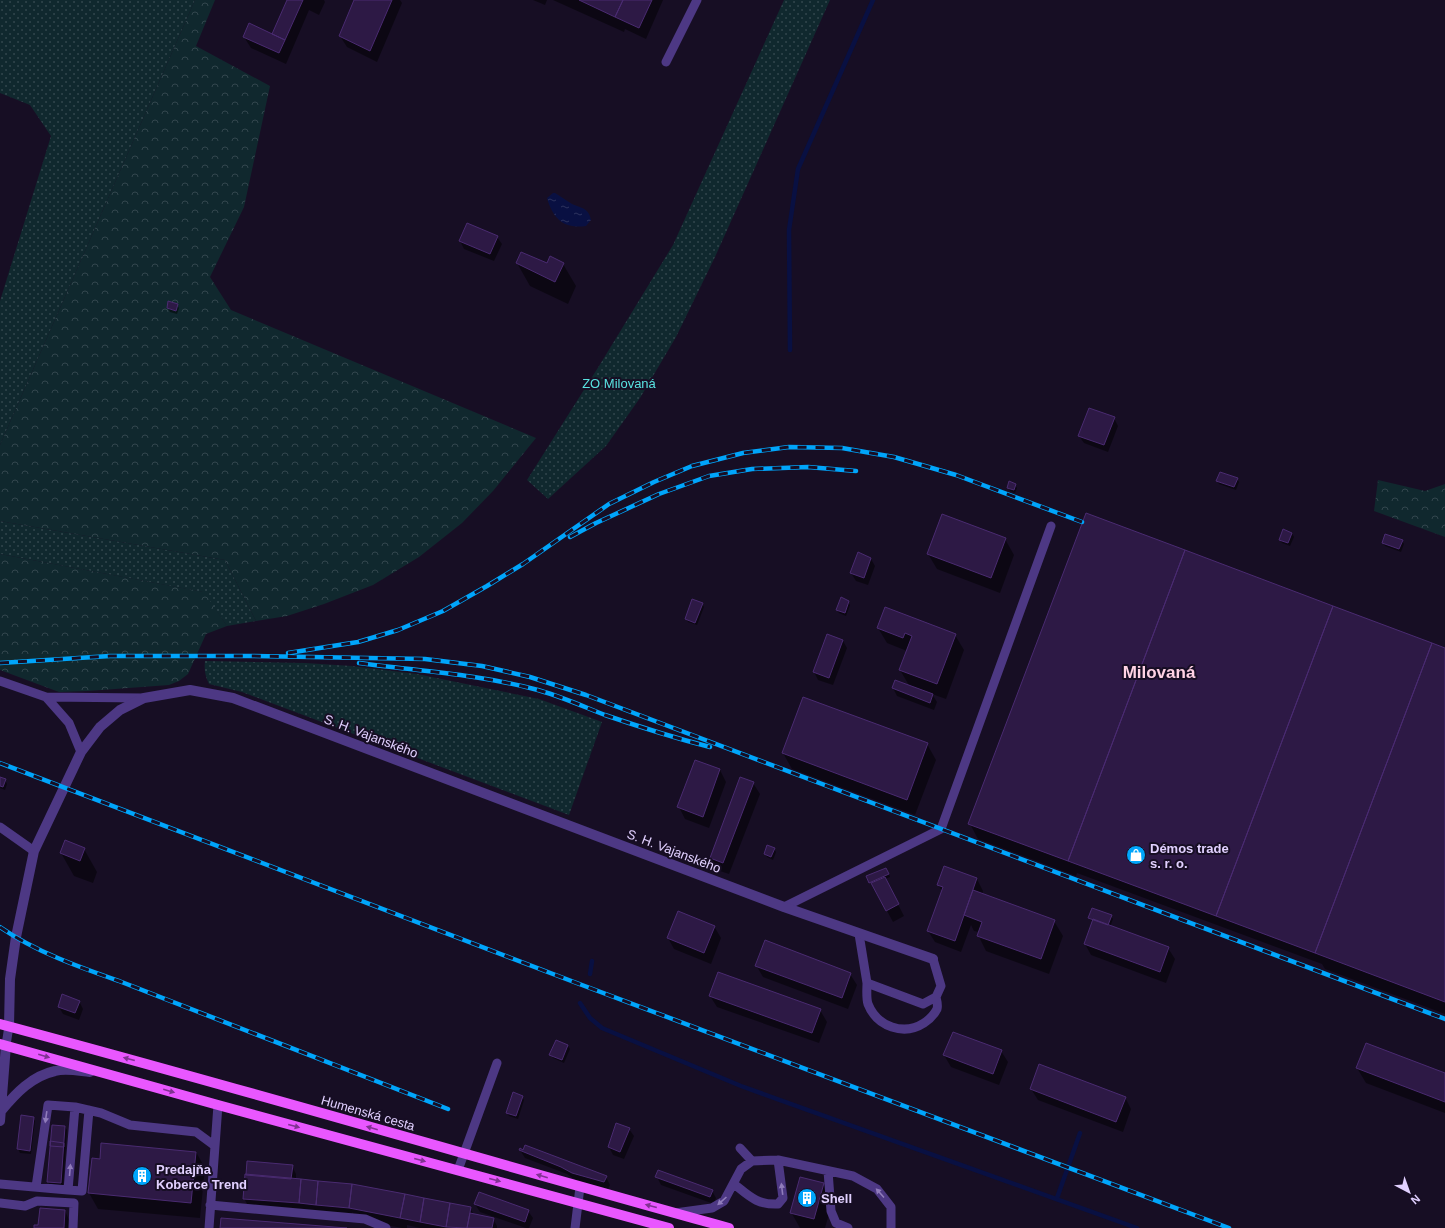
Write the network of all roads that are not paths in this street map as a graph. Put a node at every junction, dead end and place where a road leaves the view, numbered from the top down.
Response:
1 (697, 0) edge
2 (666, 62) dead end
3 (1051, 526) dead end
4 (0, 681) edge
5 (46, 697) junction
6 (144, 698) junction
7 (81, 752) junction
8 (0, 827) edge
9 (34, 851) junction
10 (784, 907) junction
11 (859, 934) junction
12 (933, 960) joint
13 (867, 983) junction
14 (936, 997) junction
15 (4, 1025) edge
16 (3, 1044) edge
17 (497, 1063) dead end
18 (109, 1074) junction
19 (218, 1105) junction
20 (75, 1107) junction
21 (89, 1110) junction
22 (0, 1114) edge
23 (215, 1146) junction
24 (740, 1148) dead end
25 (464, 1154) junction
26 (778, 1160) junction
27 (752, 1161) junction
28 (458, 1170) junction
29 (828, 1171) junction
30 (0, 1184) edge
31 (734, 1184) junction
32 (36, 1187) junction
33 (580, 1187) junction
34 (68, 1190) junction
35 (578, 1202) junction
36 (0, 1203) edge
37 (210, 1205) junction
38 (674, 1213) junction
39 (73, 1228) edge
40 (208, 1228) edge
41 (386, 1228) edge
42 (576, 1228) edge
43 (669, 1228) edge
44 (729, 1228) edge
45 (848, 1228) edge
46 (891, 1228) edge

1 - 2 lane
3 - 10 lane
4 - 5 lane
5 - 6 lane
5 - 7 lane
6 - 7 street, S. H. Vajanského
6 - 10 street, S. H. Vajanského
7 - 9 street, S. H. Vajanského
8 - 9 lane
9 - 15 street, S. H. Vajanského
10 - 11 street, S. H. Vajanského
11 - 12 street, S. H. Vajanského
11 - 13 lane
12 - 14 lane
13 - 14 lane
13 - 14 lane
15 - 16 lane
25 -> 15 main road, Humenská cesta
16 -> 18 main road
16 - 22 street
17 - 25 lane
18 -> 19 main road
18 - 22 street
19 - 23 lane
19 -> 28 main road
20 - 21 lane
20 -> 32 lane
34 -> 20 lane
21 - 23 lane
21 - 34 lane
23 - 37 lane
24 - 27 lane
25 - 28 lane
33 -> 25 main road, Humenská cesta
26 - 27 lane
26 - 29 lane
31 -> 26 lane
27 - 31 lane
28 -> 35 main road
29 - 45 lane
46 -> 29 lane
30 - 32 lane
31 -> 38 lane
32 - 34 lane
33 - 35 lane
38 -> 33 main road, Humenská cesta
35 - 42 lane
35 - 43 main road
36 - 39 lane
37 - 40 lane
37 - 41 lane
38 - 44 main road, Humenská cesta

